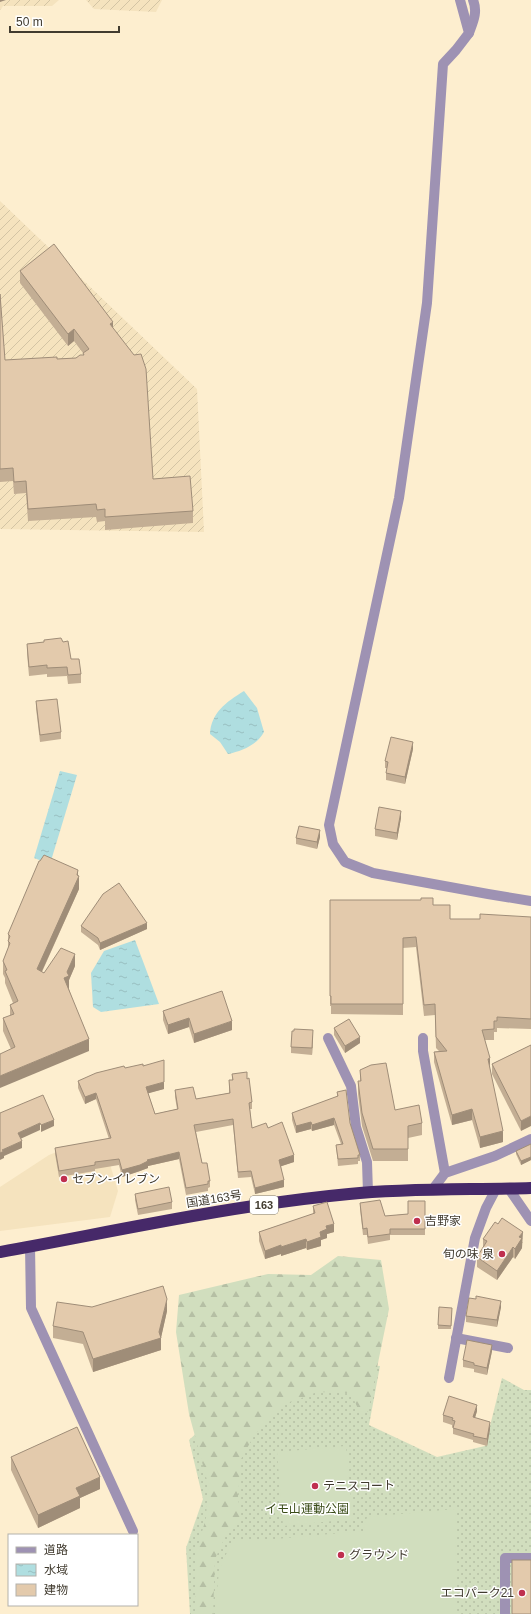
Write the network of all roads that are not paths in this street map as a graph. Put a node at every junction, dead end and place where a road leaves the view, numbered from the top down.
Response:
1 (460, 0) edge
2 (473, 0) edge
3 (469, 33) junction
4 (531, 901) edge
5 (328, 1038) dead end
6 (423, 1038) dead end
7 (531, 1139) edge
8 (444, 1173) junction
9 (531, 1188) edge
10 (433, 1189) junction
11 (496, 1189) junction
12 (509, 1189) junction
13 (368, 1193) junction
14 (531, 1221) edge
15 (30, 1246) junction
16 (0, 1252) edge
17 (456, 1338) junction
18 (508, 1348) dead end
19 (448, 1378) dead end
20 (132, 1531) dead end
21 (531, 1558) edge
22 (505, 1614) edge

1 - 3 street
2 - 3 street
3 - 4 street
5 - 13 street
6 - 8 street
7 - 8 street
8 - 10 street
9 - 12 highway, 国道163号 / 163
10 - 11 highway, 国道163号 / 163
10 - 13 highway, 国道163号 / 163
11 - 12 highway, 国道163号 / 163
11 - 17 street
12 - 14 street
13 - 15 highway, 国道163号 / 163
15 - 16 highway, 国道163号 / 163
15 - 20 street
17 - 18 street
17 - 19 street
21 - 22 street

